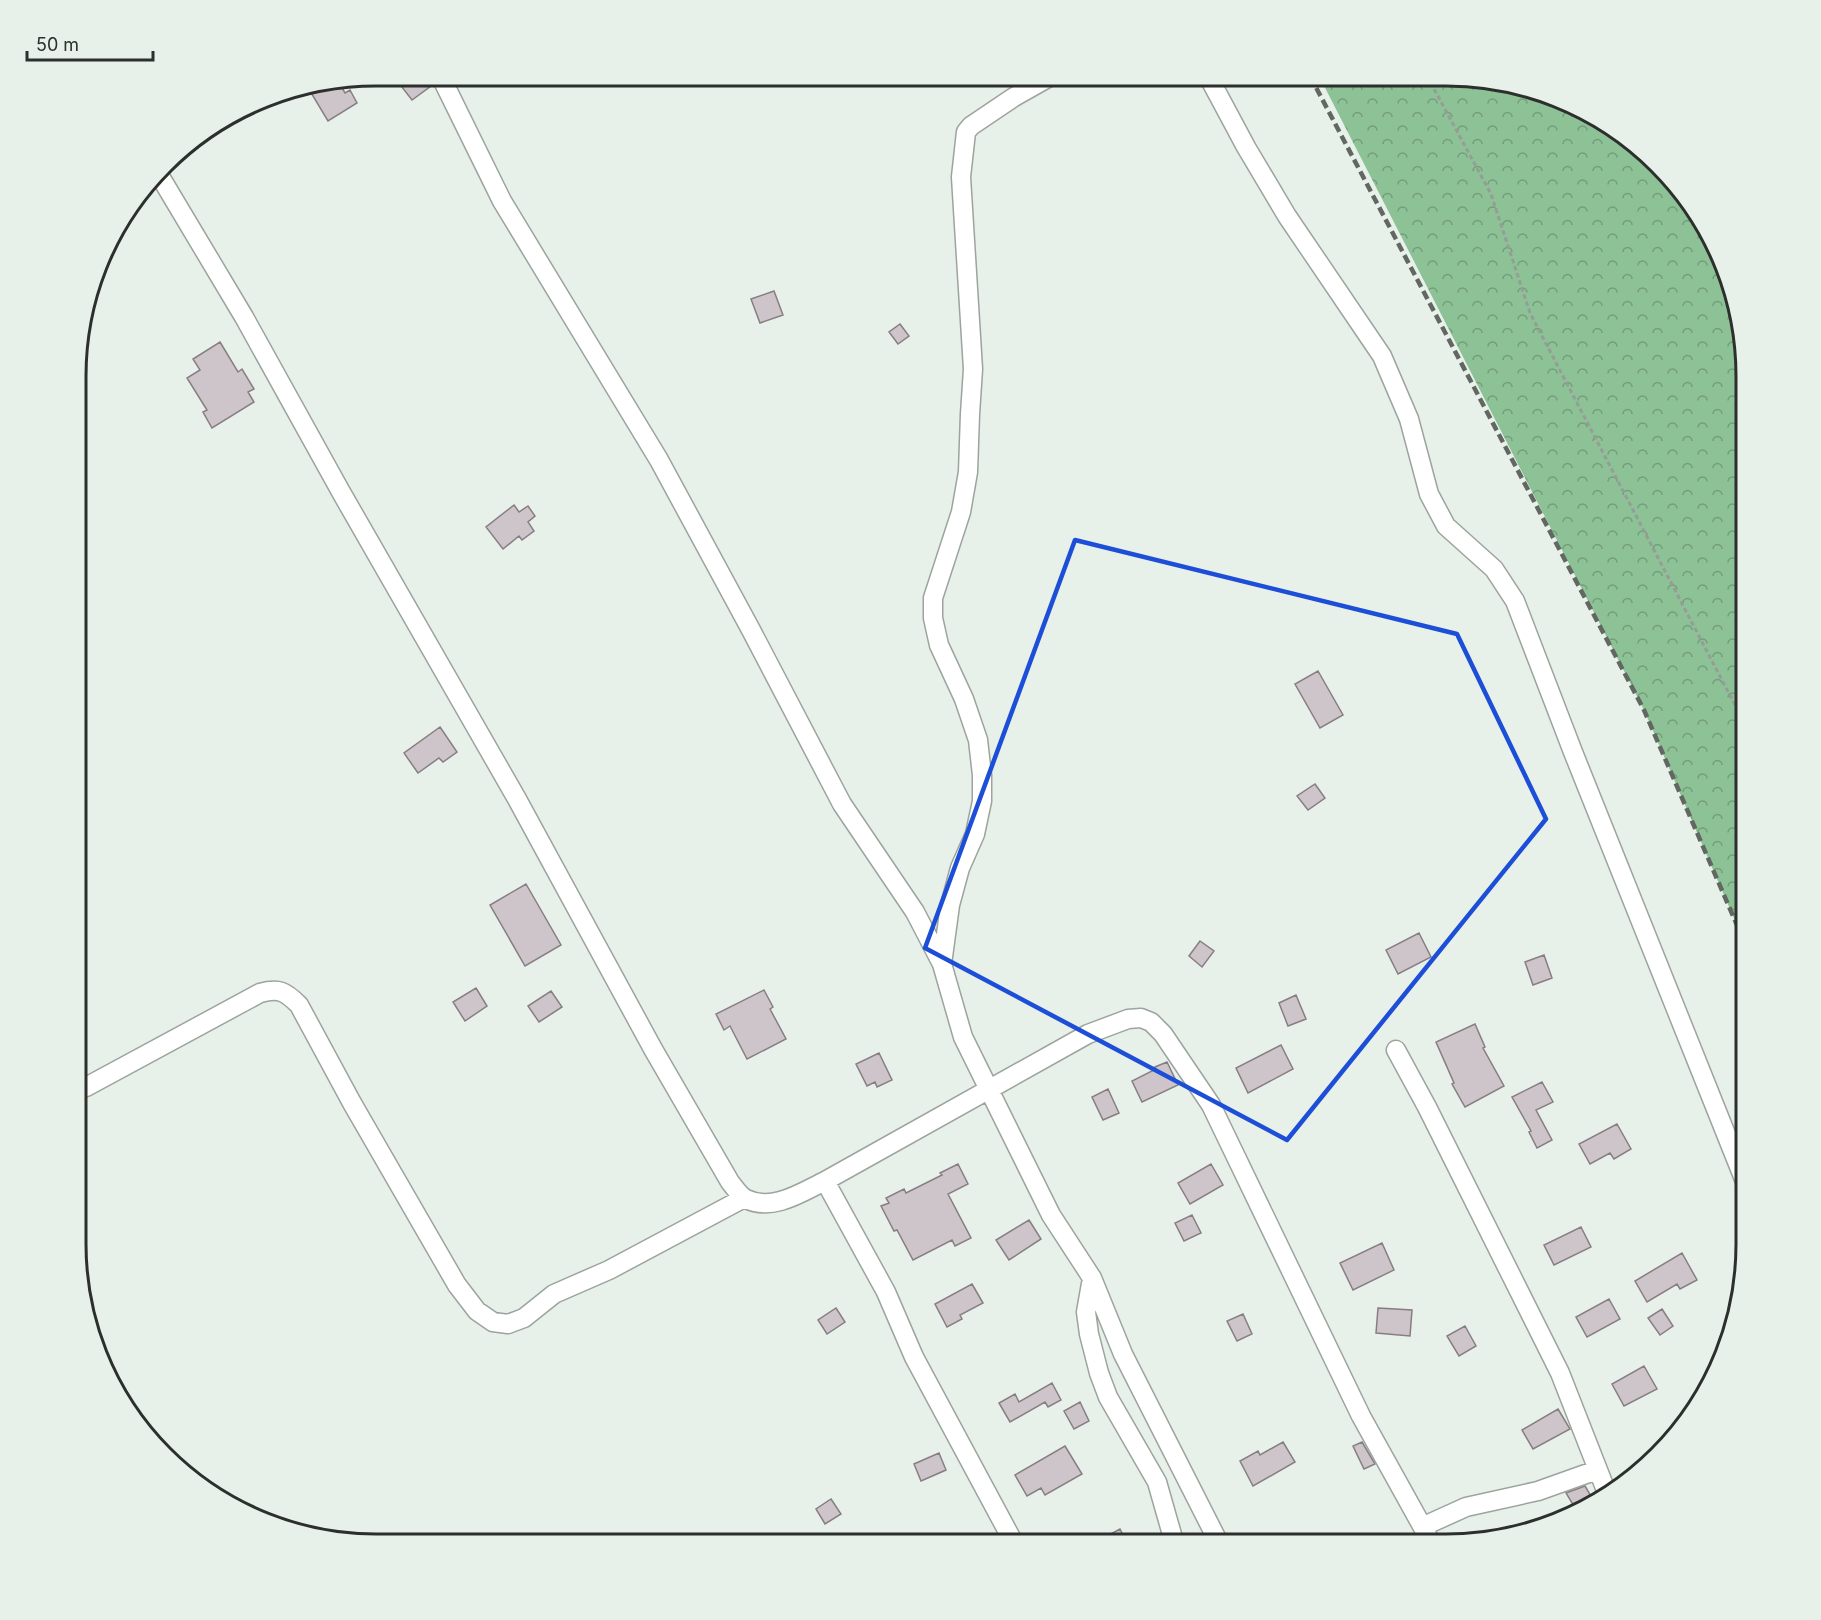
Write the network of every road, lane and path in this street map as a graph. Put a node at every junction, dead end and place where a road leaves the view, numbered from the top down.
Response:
1 (445, 86) edge
2 (1034, 86) edge
3 (1214, 86) edge
4 (1432, 86) edge
5 (162, 179) edge
6 (1736, 707) edge
7 (942, 964) junction
8 (1396, 1050) dead end
9 (86, 1087) edge
10 (990, 1089) junction
11 (1736, 1159) edge
12 (825, 1181) junction
13 (744, 1198) junction
14 (1092, 1278) junction
15 (1597, 1470) junction
16 (1605, 1487) edge
17 (1424, 1526) junction
18 (1009, 1534) edge
19 (1172, 1534) edge
20 (1214, 1534) edge
21 (1428, 1534) edge

1 - 7 street
2 - 7 street
3 - 11 street
4 - 6 path
5 - 13 street
7 - 10 street
8 - 15 street
9 - 13 street
10 - 12 street
10 - 14 street
10 - 17 street
12 - 13 street
12 - 18 street
14 - 19 street
14 - 20 street
15 - 16 street
15 - 17 street
17 - 21 street

